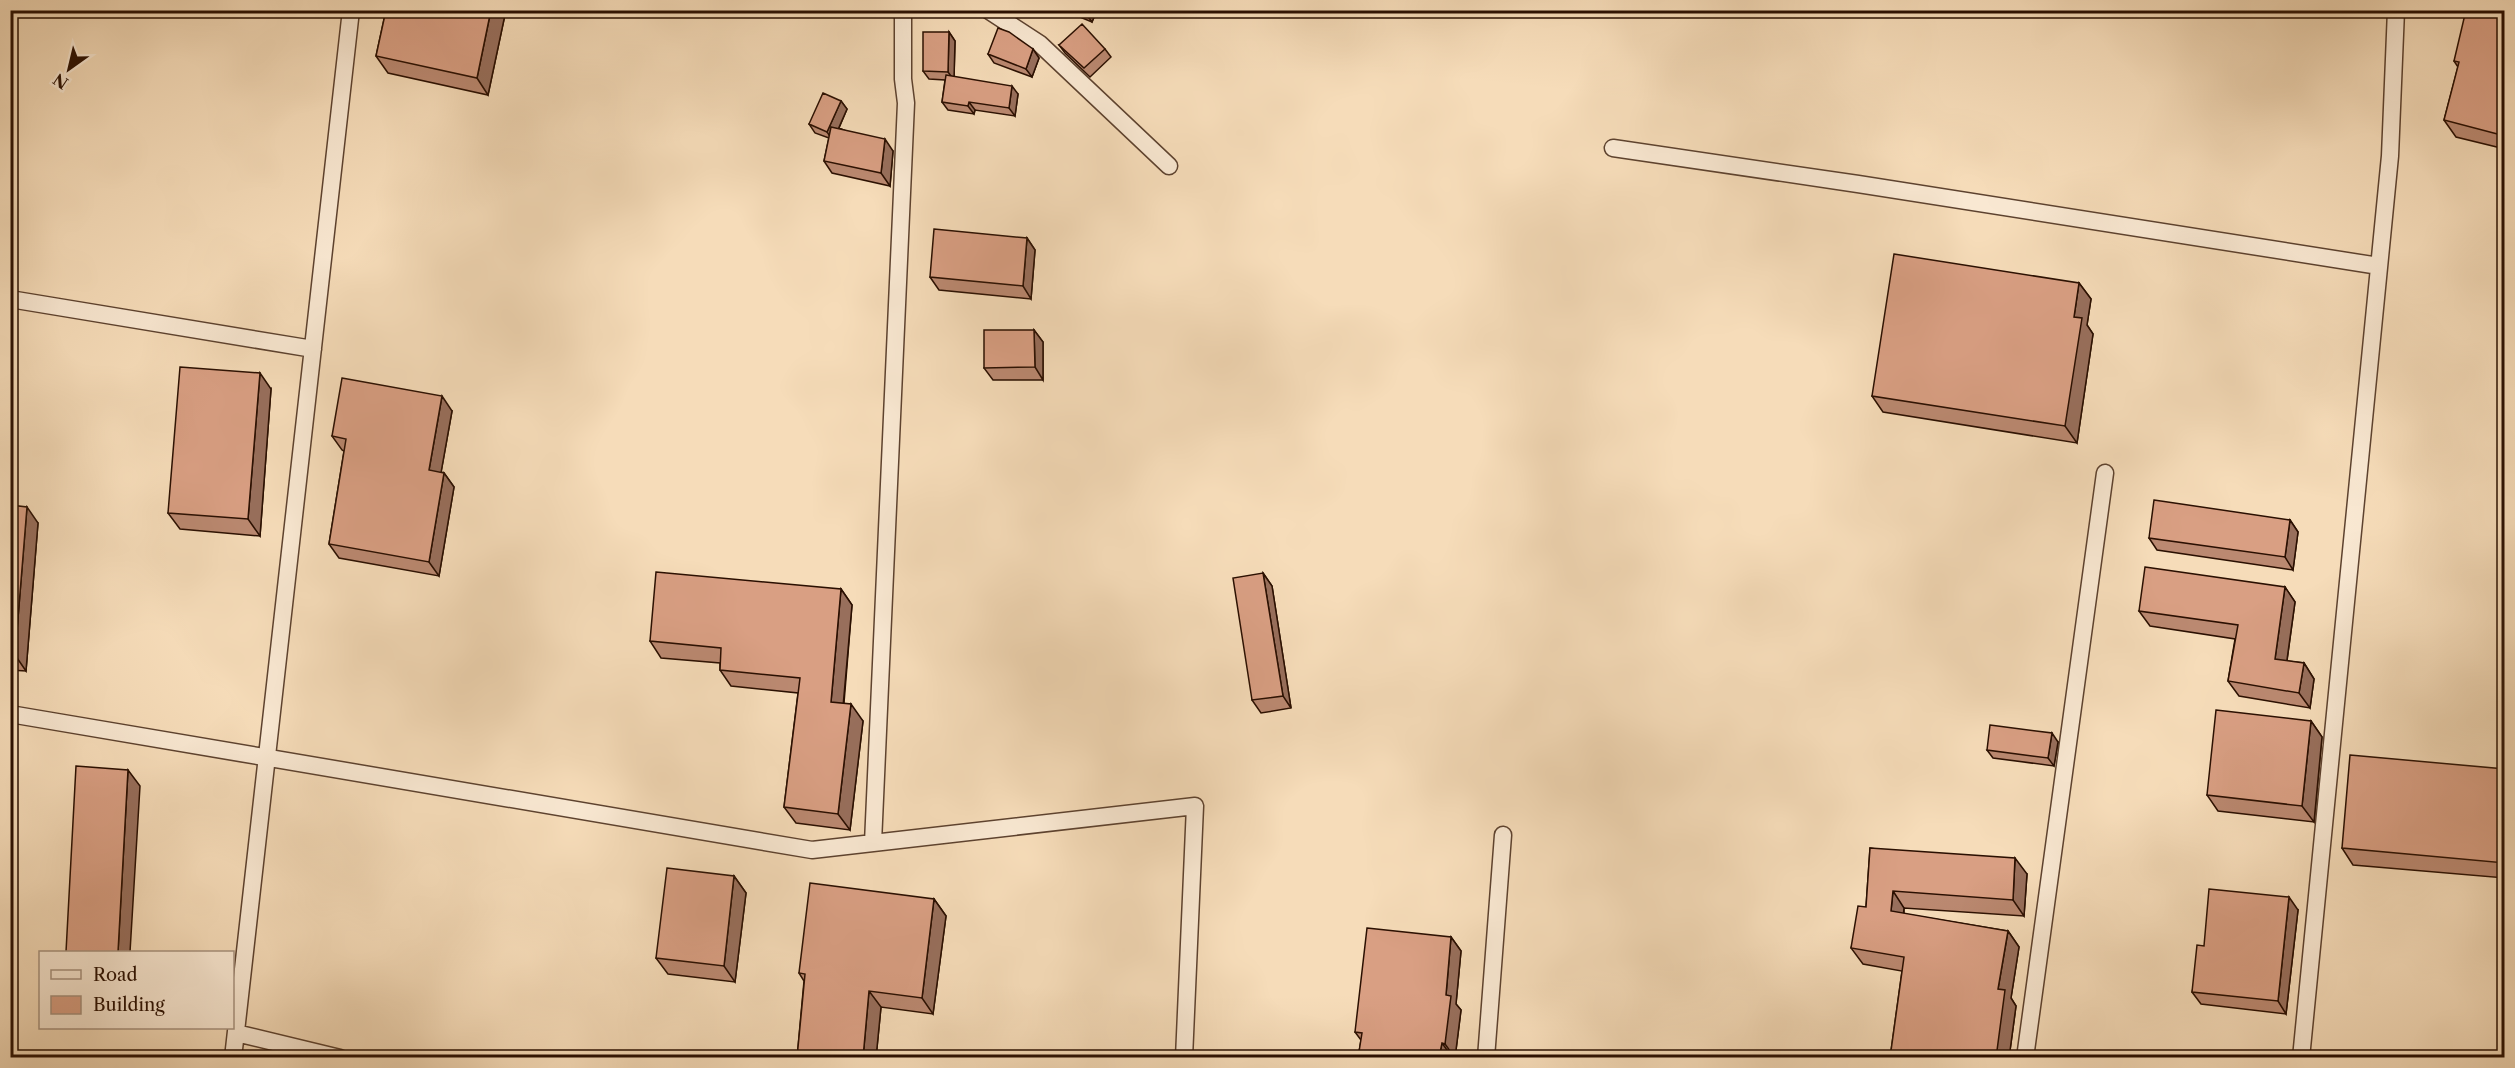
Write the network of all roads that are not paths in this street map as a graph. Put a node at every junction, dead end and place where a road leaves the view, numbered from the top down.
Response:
1 (351, 10) edge
2 (903, 10) edge
3 (988, 10) edge
4 (2396, 10) edge
5 (1613, 148) dead end
6 (1169, 166) dead end
7 (2379, 266) junction
8 (10, 299) edge
9 (313, 349) junction
10 (2105, 473) dead end
11 (10, 714) edge
12 (267, 759) junction
13 (1503, 835) dead end
14 (873, 843) junction
15 (236, 1033) junction
16 (233, 1058) edge
17 (340, 1058) edge
18 (1184, 1058) edge
19 (1486, 1058) edge
20 (2025, 1058) edge
21 (2301, 1058) edge

1 - 9 street
2 - 14 street
3 - 6 street
4 - 7 street
5 - 7 street
7 - 21 street
8 - 9 street
9 - 12 street
10 - 20 street
11 - 12 street
12 - 14 street
12 - 15 street
13 - 19 street
14 - 18 street
15 - 16 street
15 - 17 street

